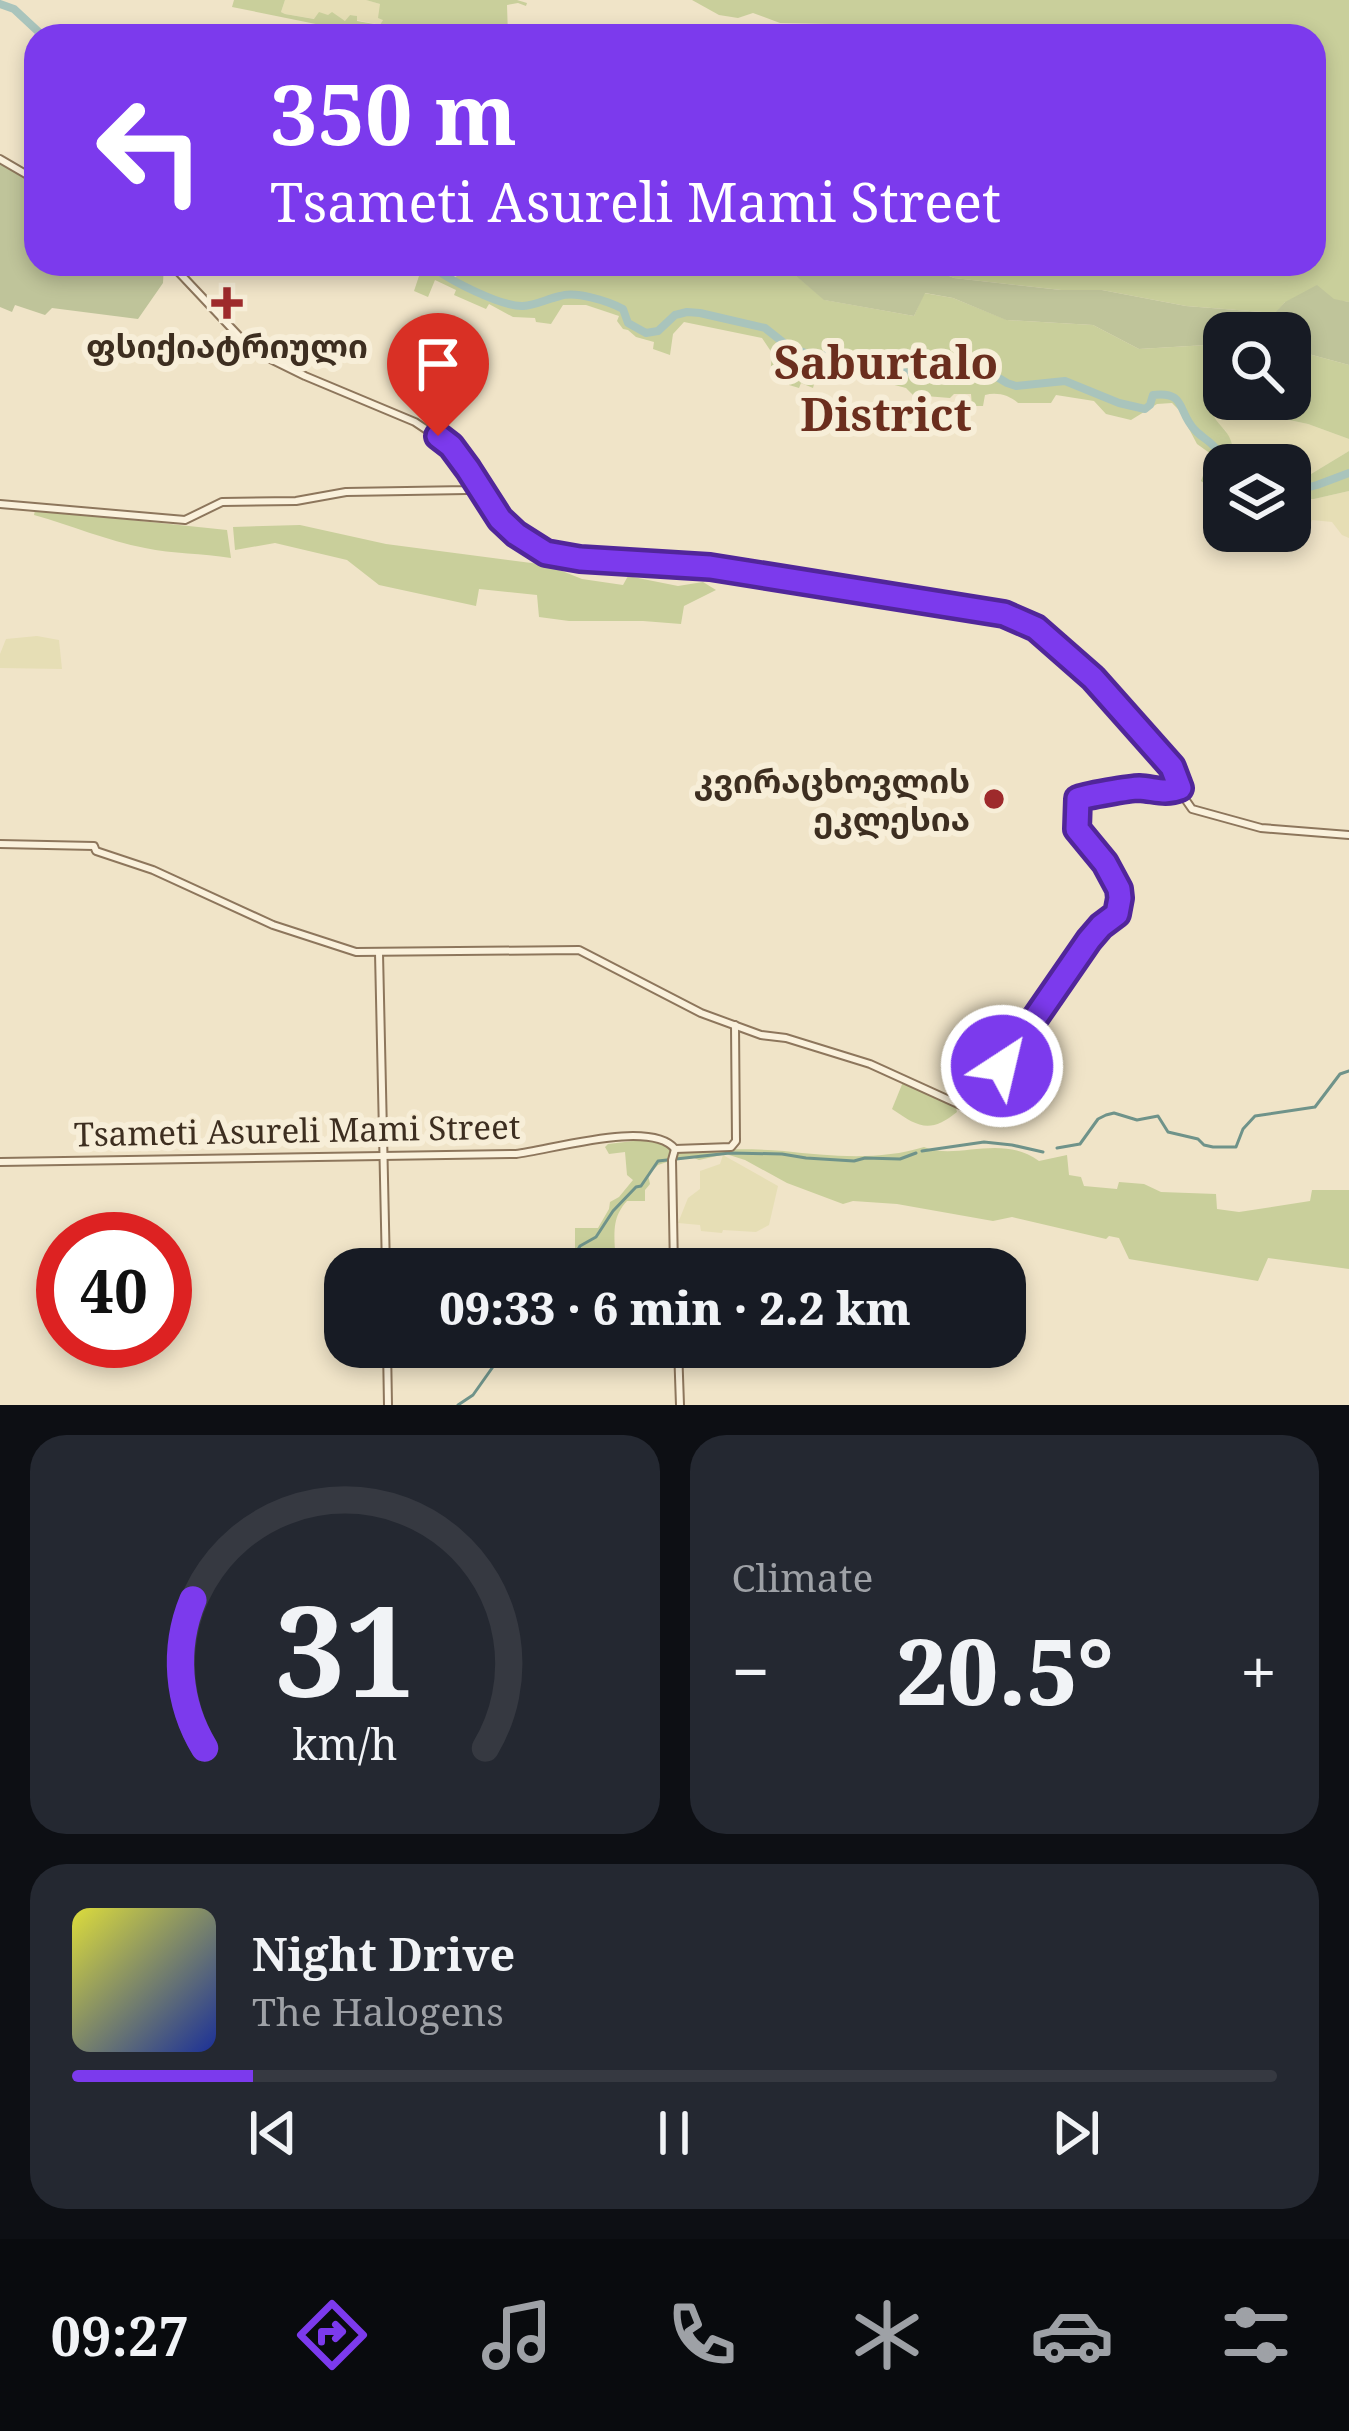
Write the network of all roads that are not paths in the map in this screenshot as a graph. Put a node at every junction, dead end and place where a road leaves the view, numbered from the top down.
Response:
1 (182, 276) edge
2 (479, 488) junction
3 (0, 504) edge
4 (1180, 788) junction
5 (1349, 835) edge
6 (0, 844) edge
7 (379, 953) junction
8 (735, 1025) junction
9 (384, 1154) junction
10 (674, 1155) junction
11 (0, 1162) edge
12 (386, 1248) edge
13 (674, 1248) edge
14 (387, 1368) edge
15 (679, 1368) edge
16 (388, 1405) edge
17 (680, 1405) edge

1 - 2 street
2 - 3 street
2 - 4 street
4 - 5 street
4 - 8 street
6 - 7 street
7 - 8 street
7 - 9 street
8 - 10 street, Tsameti Asureli Mami Street
9 - 10 street, Tsameti Asureli Mami Street
9 - 11 street, Tsameti Asureli Mami Street
9 - 12 street
10 - 13 street
14 - 16 street
15 - 17 street

